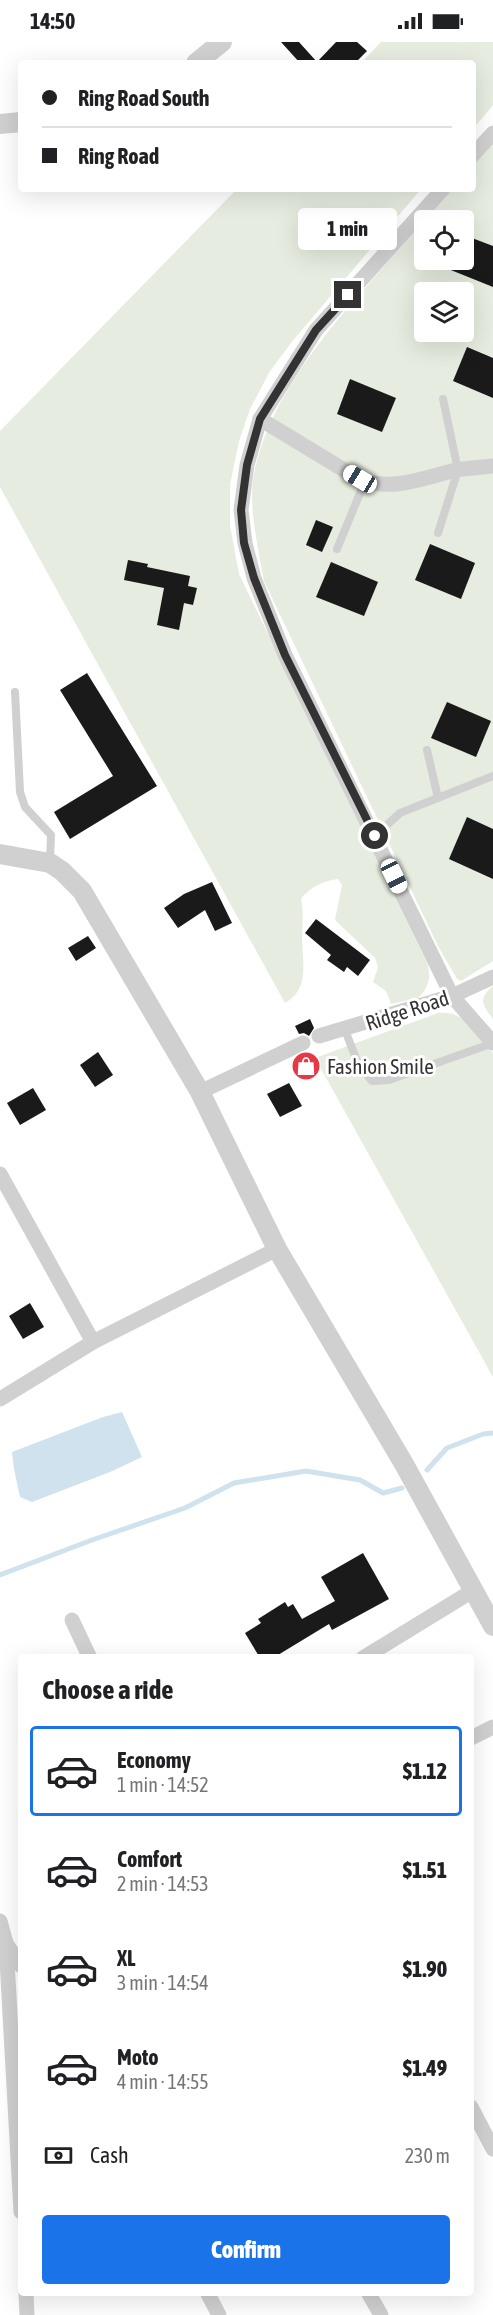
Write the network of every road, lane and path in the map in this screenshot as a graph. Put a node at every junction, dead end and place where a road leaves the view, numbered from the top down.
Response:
1 (222, 42) edge
2 (200, 60) edge
3 (18, 122) edge
4 (0, 124) edge
5 (493, 133) edge
6 (476, 152) edge
7 (440, 192) edge
8 (443, 399) dead end
9 (260, 419) junction
10 (493, 465) edge
11 (458, 470) junction
12 (365, 481) junction
13 (438, 533) dead end
14 (337, 549) dead end
15 (15, 692) dead end
16 (427, 750) dead end
17 (493, 776) edge
18 (438, 798) junction
19 (375, 836) junction
20 (0, 854) edge
21 (50, 863) junction
22 (493, 976) edge
23 (452, 996) junction
24 (345, 1030) junction
25 (319, 1036) dead end
26 (303, 1043) dead end
27 (493, 1043) edge
28 (200, 1092) junction
29 (0, 1174) edge
30 (277, 1249) junction
31 (93, 1342) junction
32 (0, 1399) edge
33 (474, 1590) junction
34 (72, 1620) dead end
35 (493, 1626) edge
36 (88, 1654) edge
37 (370, 1654) edge
38 (493, 1727) edge
39 (474, 1736) edge
40 (0, 1921) edge
41 (6, 1943) junction
42 (18, 1961) edge
43 (17, 2059) edge
44 (18, 2097) edge
45 (474, 2114) edge
46 (493, 2149) edge
47 (26, 2296) edge
48 (209, 2296) edge
49 (370, 2296) edge
50 (27, 2315) edge
51 (219, 2315) edge
52 (381, 2315) edge

1 - 2 street
3 - 4 street
5 - 6 street
7 - 9 street
8 - 11 lane
9 - 12 street
9 - 19 street
10 - 11 street
11 - 12 street
11 - 13 lane
12 - 14 lane
15 - 21 lane
16 - 18 lane
17 - 18 lane
18 - 19 lane
19 - 23 street
20 - 21 street
21 - 28 street
22 - 23 street, Ridge Road
23 - 24 street, Ridge Road
23 - 27 street
24 - 25 street, Ridge Road
24 - 27 lane
26 - 28 street
28 - 30 street
29 - 31 street
30 - 31 street
30 - 33 street
31 - 32 street
33 - 35 street
33 - 37 street
34 - 36 street
38 - 39 street
40 - 41 street
41 - 42 street
41 - 43 street
43 - 44 street
45 - 46 street
47 - 50 street
48 - 51 street
49 - 52 street

